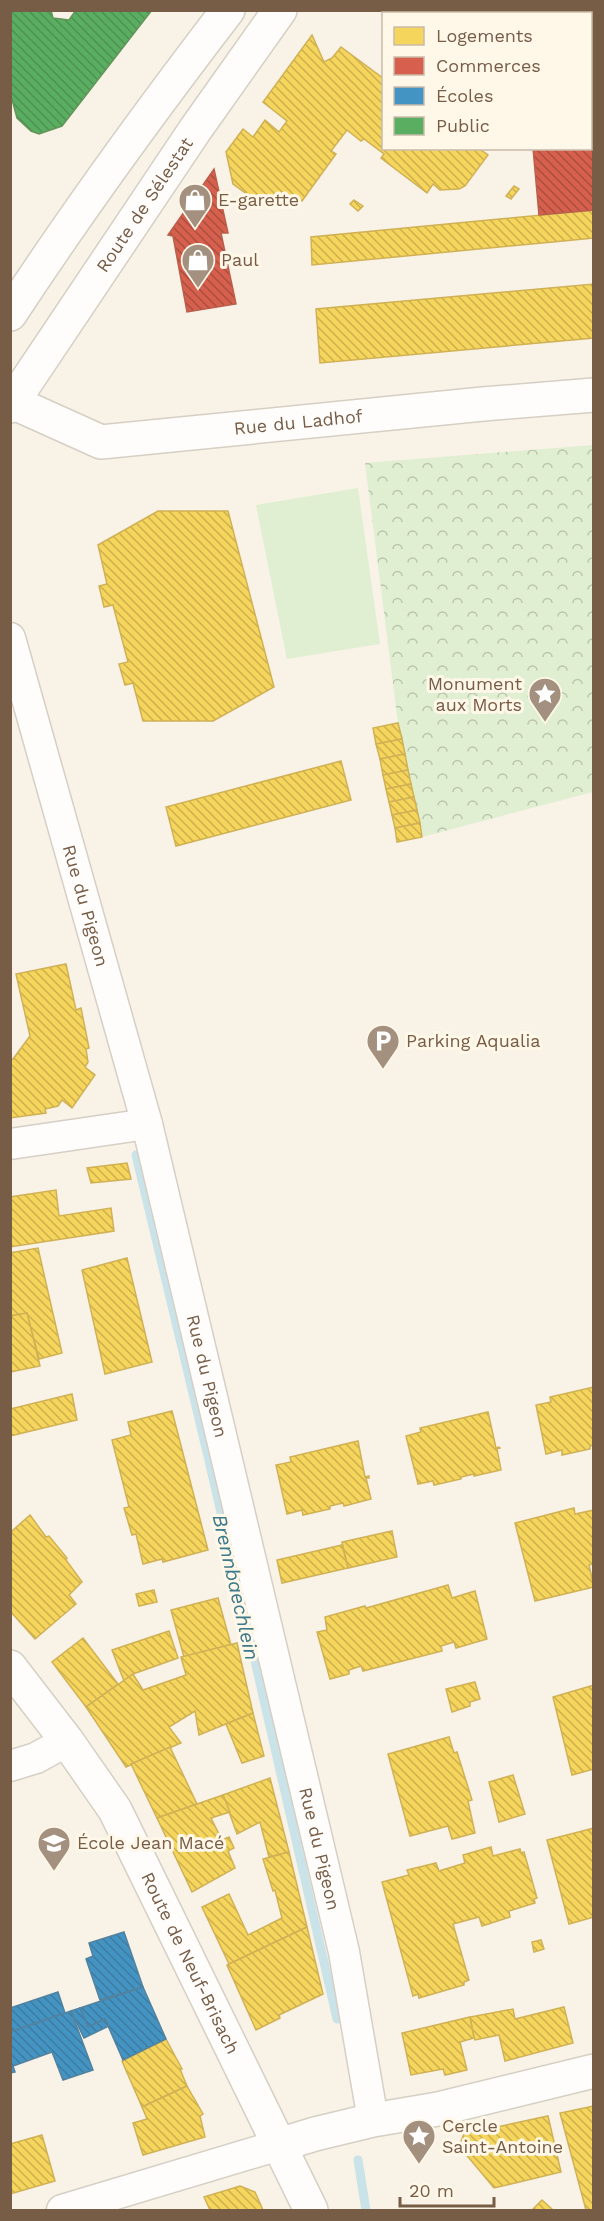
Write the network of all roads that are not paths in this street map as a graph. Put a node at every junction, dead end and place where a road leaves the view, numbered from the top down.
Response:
1 (228, 10) edge
2 (280, 10) edge
3 (10, 314) edge
4 (594, 395) edge
5 (11, 401) edge
6 (10, 638) edge
7 (147, 1124) junction
8 (10, 1144) edge
9 (10, 1667) edge
10 (67, 1741) junction
11 (10, 1766) edge
12 (594, 2071) edge
13 (373, 2120) junction
14 (279, 2145) junction
15 (62, 2211) edge
16 (311, 2211) edge

1 - 3 main road
2 - 5 main road, Route de Sélestat
4 - 5 main road, Rue du Ladhof
6 - 7 street, Rue du Pigeon
7 - 8 street
7 - 13 street, Rue du Pigeon
9 - 10 main road, Route de Neuf-Brisach
10 - 11 street
10 - 14 main road, Route de Neuf-Brisach
12 - 13 main road
13 - 14 main road
14 - 15 street
14 - 16 main road, Route de Neuf-Brisach

